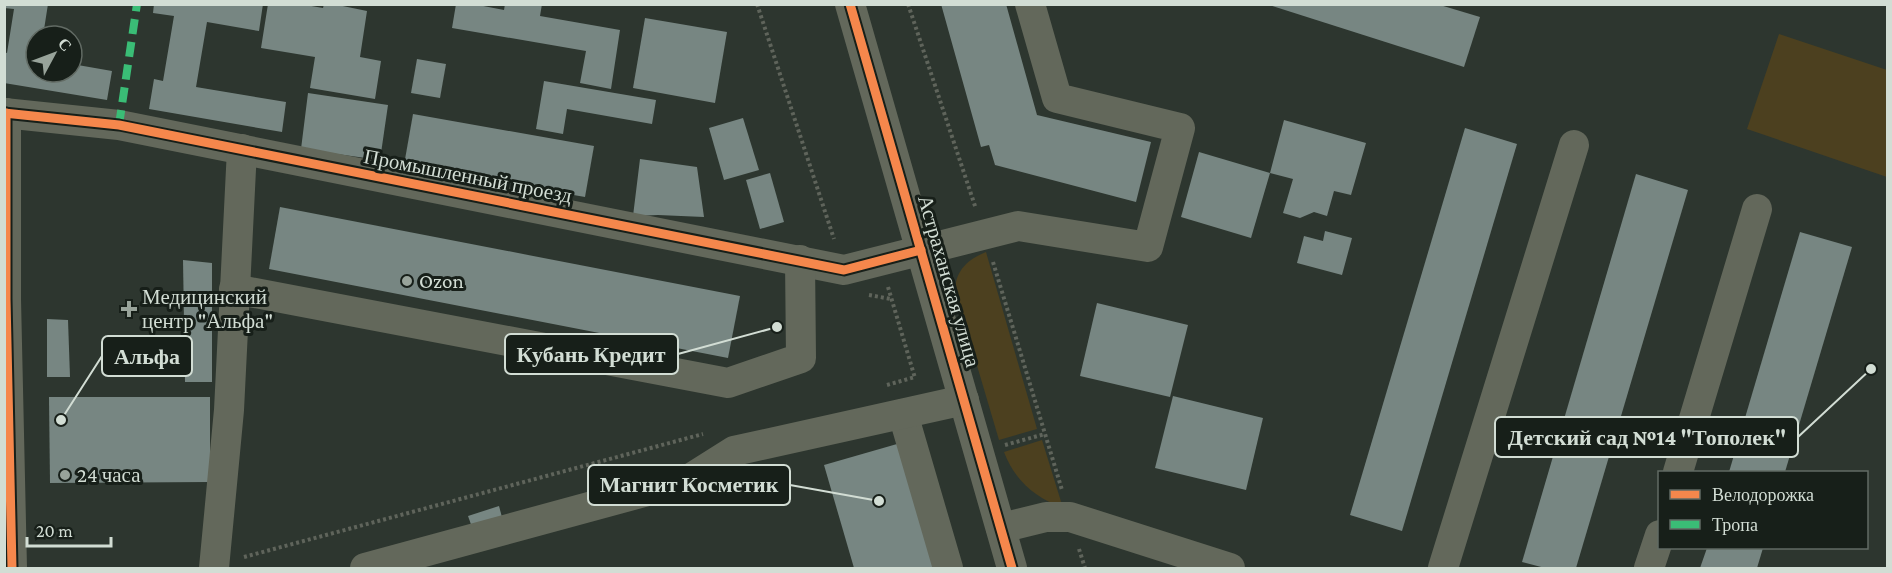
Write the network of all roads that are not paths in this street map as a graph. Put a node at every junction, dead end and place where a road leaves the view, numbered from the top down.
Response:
1 (850, 4) edge
2 (1030, 4) edge
3 (5, 113) edge
4 (1574, 145) dead end
5 (242, 149) junction
6 (1757, 209) dead end
7 (921, 250) junction
8 (800, 260) junction
9 (234, 289) junction
10 (964, 400) junction
11 (903, 414) junction
12 (7, 471) edge
13 (1678, 471) edge
14 (1001, 528) junction
15 (1658, 538) edge
16 (214, 567) edge
17 (12, 568) edge
18 (365, 568) edge
19 (948, 568) edge
20 (1012, 568) edge
21 (1230, 568) edge
22 (1443, 568) edge
23 (1649, 568) edge

1 - 7 street, Астраханская улица
2 - 7 street, Промышленный проезд
3 - 5 street, Промышленный проезд
3 - 12 street
4 - 22 street
5 - 8 street, Промышленный проезд
5 - 9 street
6 - 13 street
7 - 8 street, Промышленный проезд
7 - 10 street, Астраханская улица
8 - 9 street
9 - 16 street
10 - 11 street
10 - 14 street, Астраханская улица
11 - 18 street
11 - 19 street
12 - 17 street
14 - 20 street, Астраханская улица
14 - 21 street
15 - 23 street

